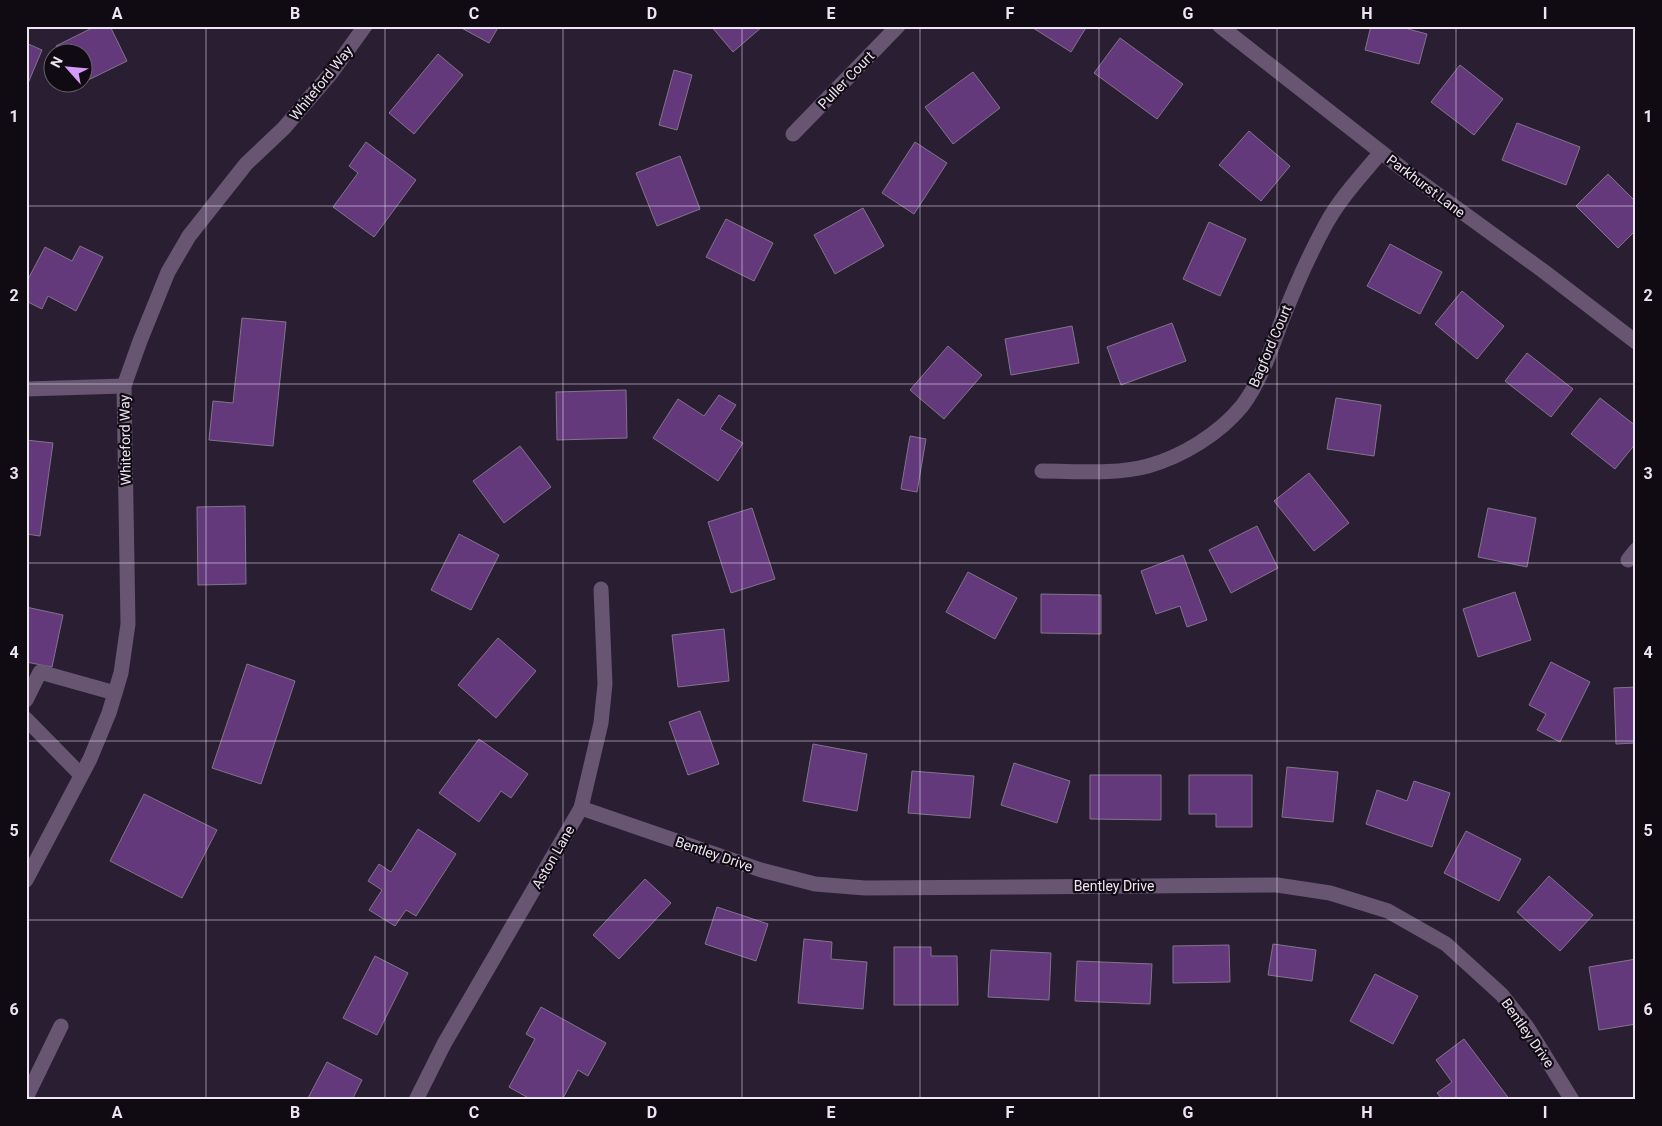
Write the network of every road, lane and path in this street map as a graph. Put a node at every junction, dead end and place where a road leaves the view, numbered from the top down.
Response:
1 (365, 26) edge
2 (898, 26) edge
3 (1220, 26) edge
4 (793, 134) dead end
5 (1381, 152) junction
6 (1636, 342) edge
7 (124, 386) junction
8 (26, 389) edge
9 (1042, 471) dead end
10 (601, 589) dead end
11 (115, 693) junction
12 (26, 700) edge
13 (26, 719) edge
14 (81, 775) junction
15 (581, 808) junction
16 (26, 880) edge
17 (61, 1026) dead end
18 (26, 1098) edge
19 (416, 1100) edge
20 (1572, 1100) edge

1 - 7 street, Whiteford Way
2 - 4 street, Puller Court
3 - 5 street, Parkhurst Lane
5 - 6 street, Parkhurst Lane
5 - 9 street, Bagford Court
7 - 8 street
7 - 11 street, Whiteford Way
10 - 15 street, Aston Lane
11 - 12 street
11 - 14 street, Whiteford Way
13 - 14 street
14 - 16 street, Whiteford Way
15 - 19 street, Aston Lane
15 - 20 street, Bentley Drive
17 - 18 street

